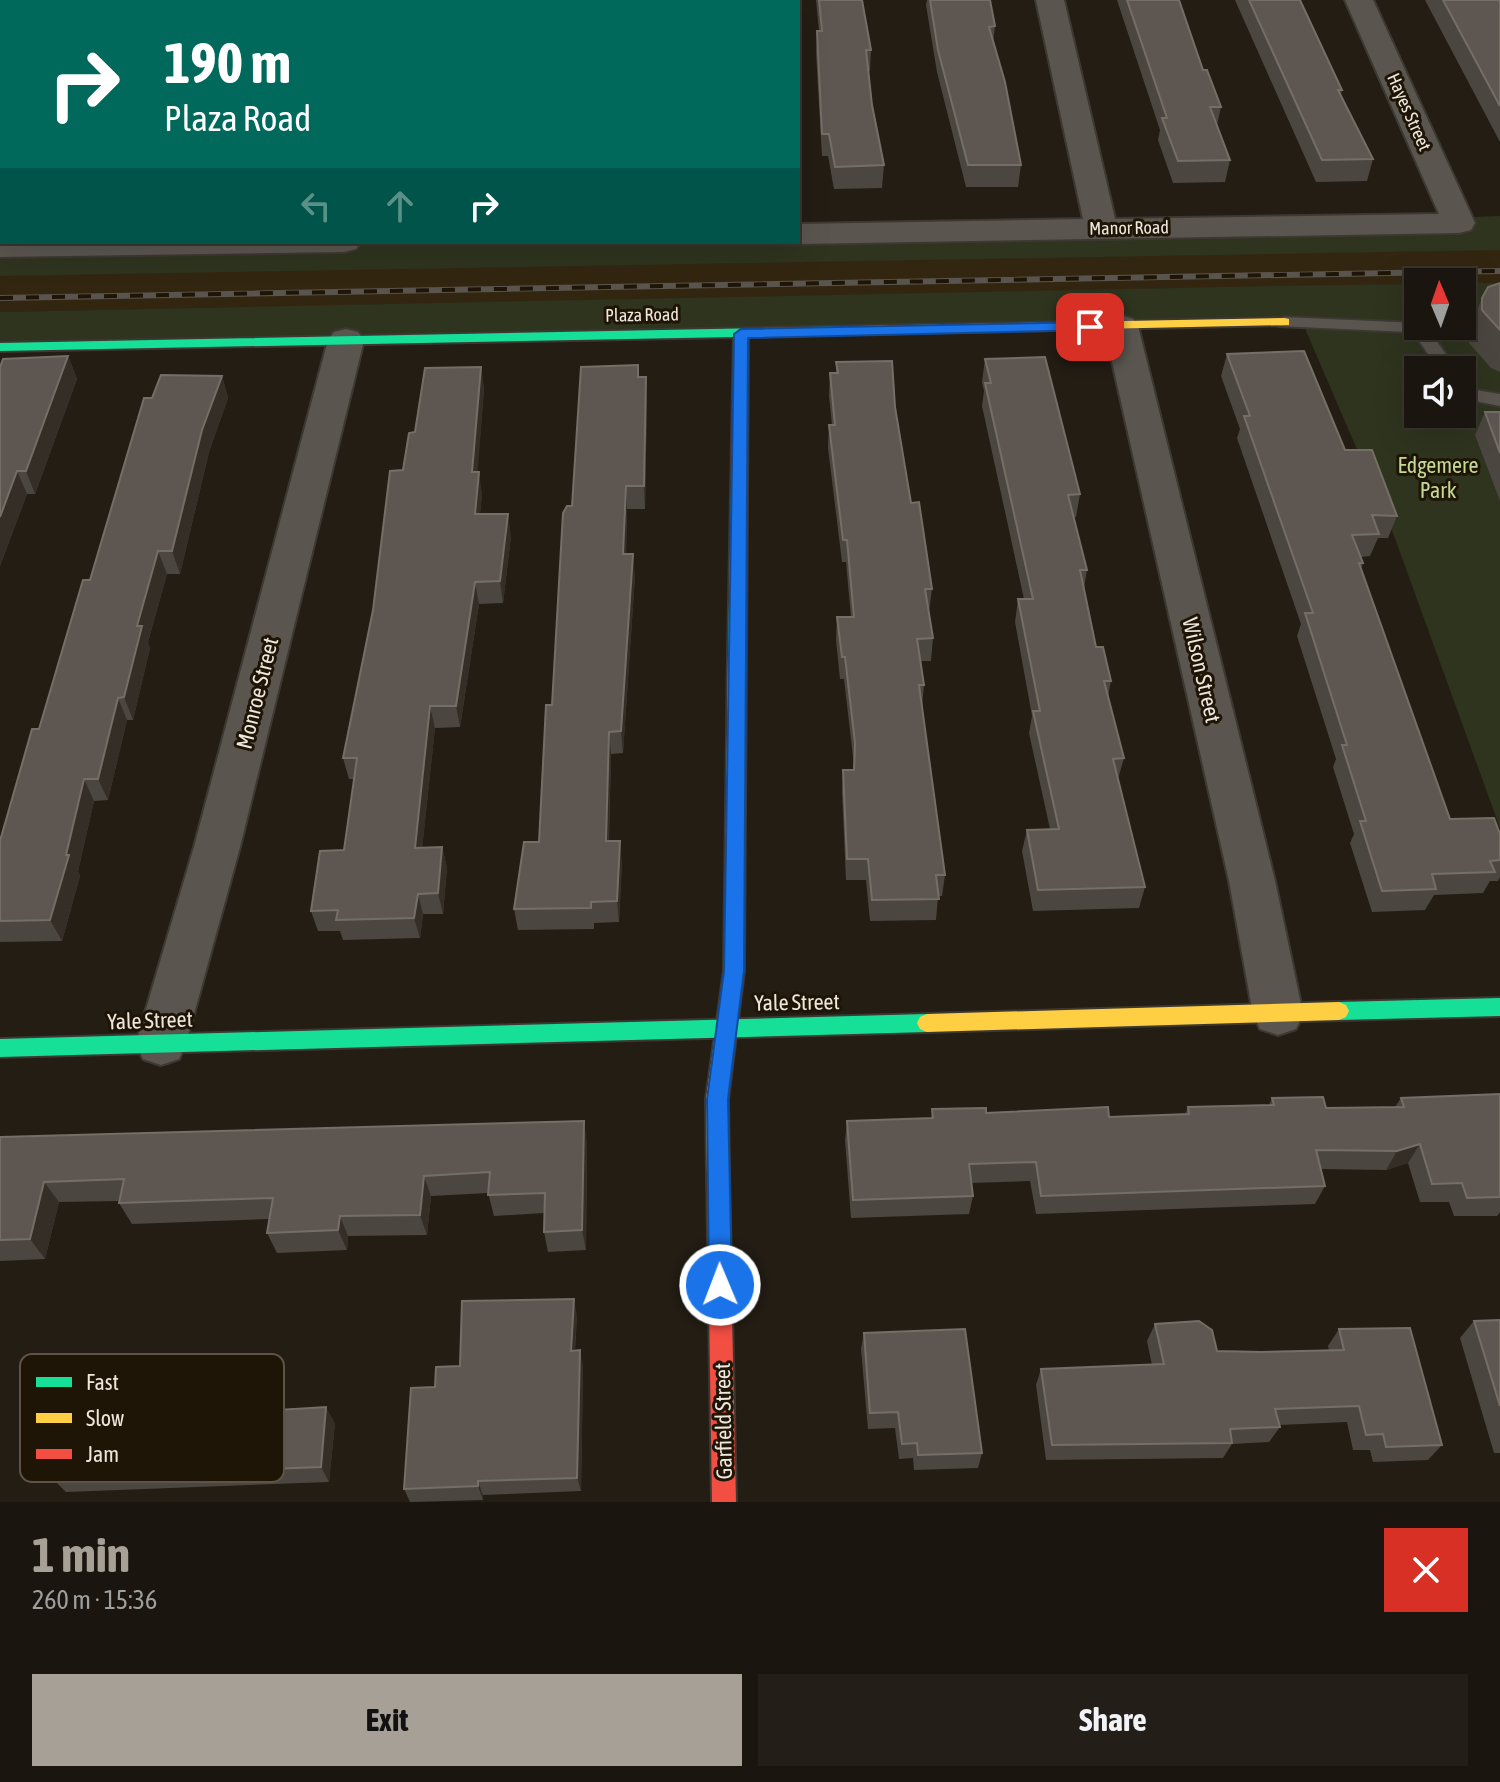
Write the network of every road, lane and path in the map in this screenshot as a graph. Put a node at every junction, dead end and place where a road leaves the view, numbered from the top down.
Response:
1 (1050, 0) edge
2 (1359, 0) edge
3 (1459, 223) joint
4 (1101, 228) junction
5 (800, 234) edge
6 (206, 244) edge
7 (0, 247) edge
8 (1284, 322) joint
9 (1121, 326) junction
10 (741, 334) junction
11 (346, 340) junction
12 (0, 347) edge
13 (1438, 356) edge
14 (1476, 396) edge
15 (1500, 400) edge
16 (1500, 1007) edge
17 (1278, 1014) junction
18 (726, 1028) junction
19 (161, 1043) junction
20 (0, 1048) edge
21 (724, 1502) edge

1 - 4 street
2 - 3 street, Hayes Street
3 - 4 street, Manor Road
4 - 5 street, Manor Road
6 - 7 street
8 - 9 street, Plaza Road
8 - 13 lane
9 - 10 street, Plaza Road
9 - 17 street, Wilson Street
10 - 11 street, Plaza Road
10 - 18 street, Garfield Street
11 - 12 street, Plaza Road
11 - 19 street, Monroe Street
14 - 15 lane
16 - 17 street, Yale Street
17 - 18 street, Yale Street
18 - 19 street, Yale Street
18 - 21 street, Garfield Street
19 - 20 street, Yale Street

